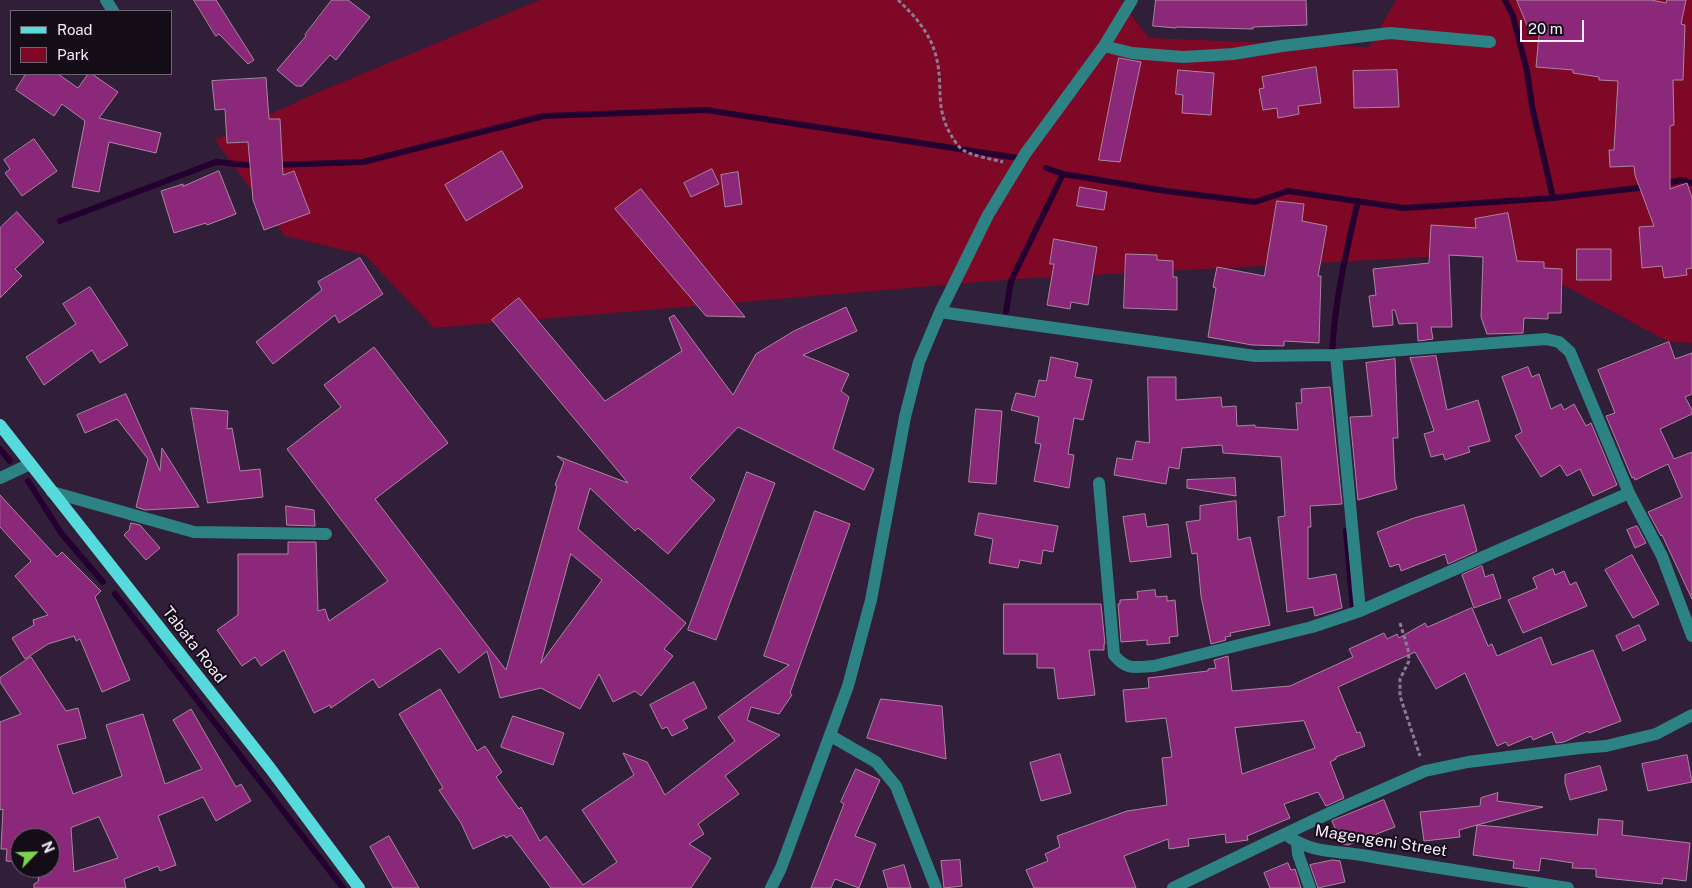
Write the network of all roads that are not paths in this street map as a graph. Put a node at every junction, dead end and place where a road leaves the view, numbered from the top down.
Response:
1 (1132, 0) edge
2 (1490, 42) dead end
3 (1104, 46) junction
4 (940, 312) junction
5 (1336, 355) junction
6 (0, 425) edge
7 (30, 464) junction
8 (0, 478) edge
9 (1099, 483) dead end
10 (52, 492) junction
11 (1629, 493) junction
12 (326, 534) dead end
13 (1360, 610) junction
14 (1692, 636) edge
15 (1692, 715) edge
16 (831, 736) junction
17 (1285, 834) junction
18 (1297, 843) junction
19 (1182, 886) edge
20 (359, 888) edge
21 (771, 888) edge
22 (936, 888) edge
23 (1310, 888) edge
24 (1568, 888) edge

1 - 3 street
2 - 3 street
3 - 4 street
4 - 5 street
4 - 16 street
5 - 11 street
5 - 13 street
6 - 7 main road, Tabata Road
7 - 8 street
7 - 10 main road, Tabata Road
9 - 13 street
10 - 12 street
10 - 20 main road, Tabata Road
11 - 13 street
11 - 14 street
15 - 17 street
16 - 21 street
16 - 22 street
17 - 18 street, Magengeni Street
17 - 19 street
18 - 23 street
18 - 24 street, Magengeni Street

